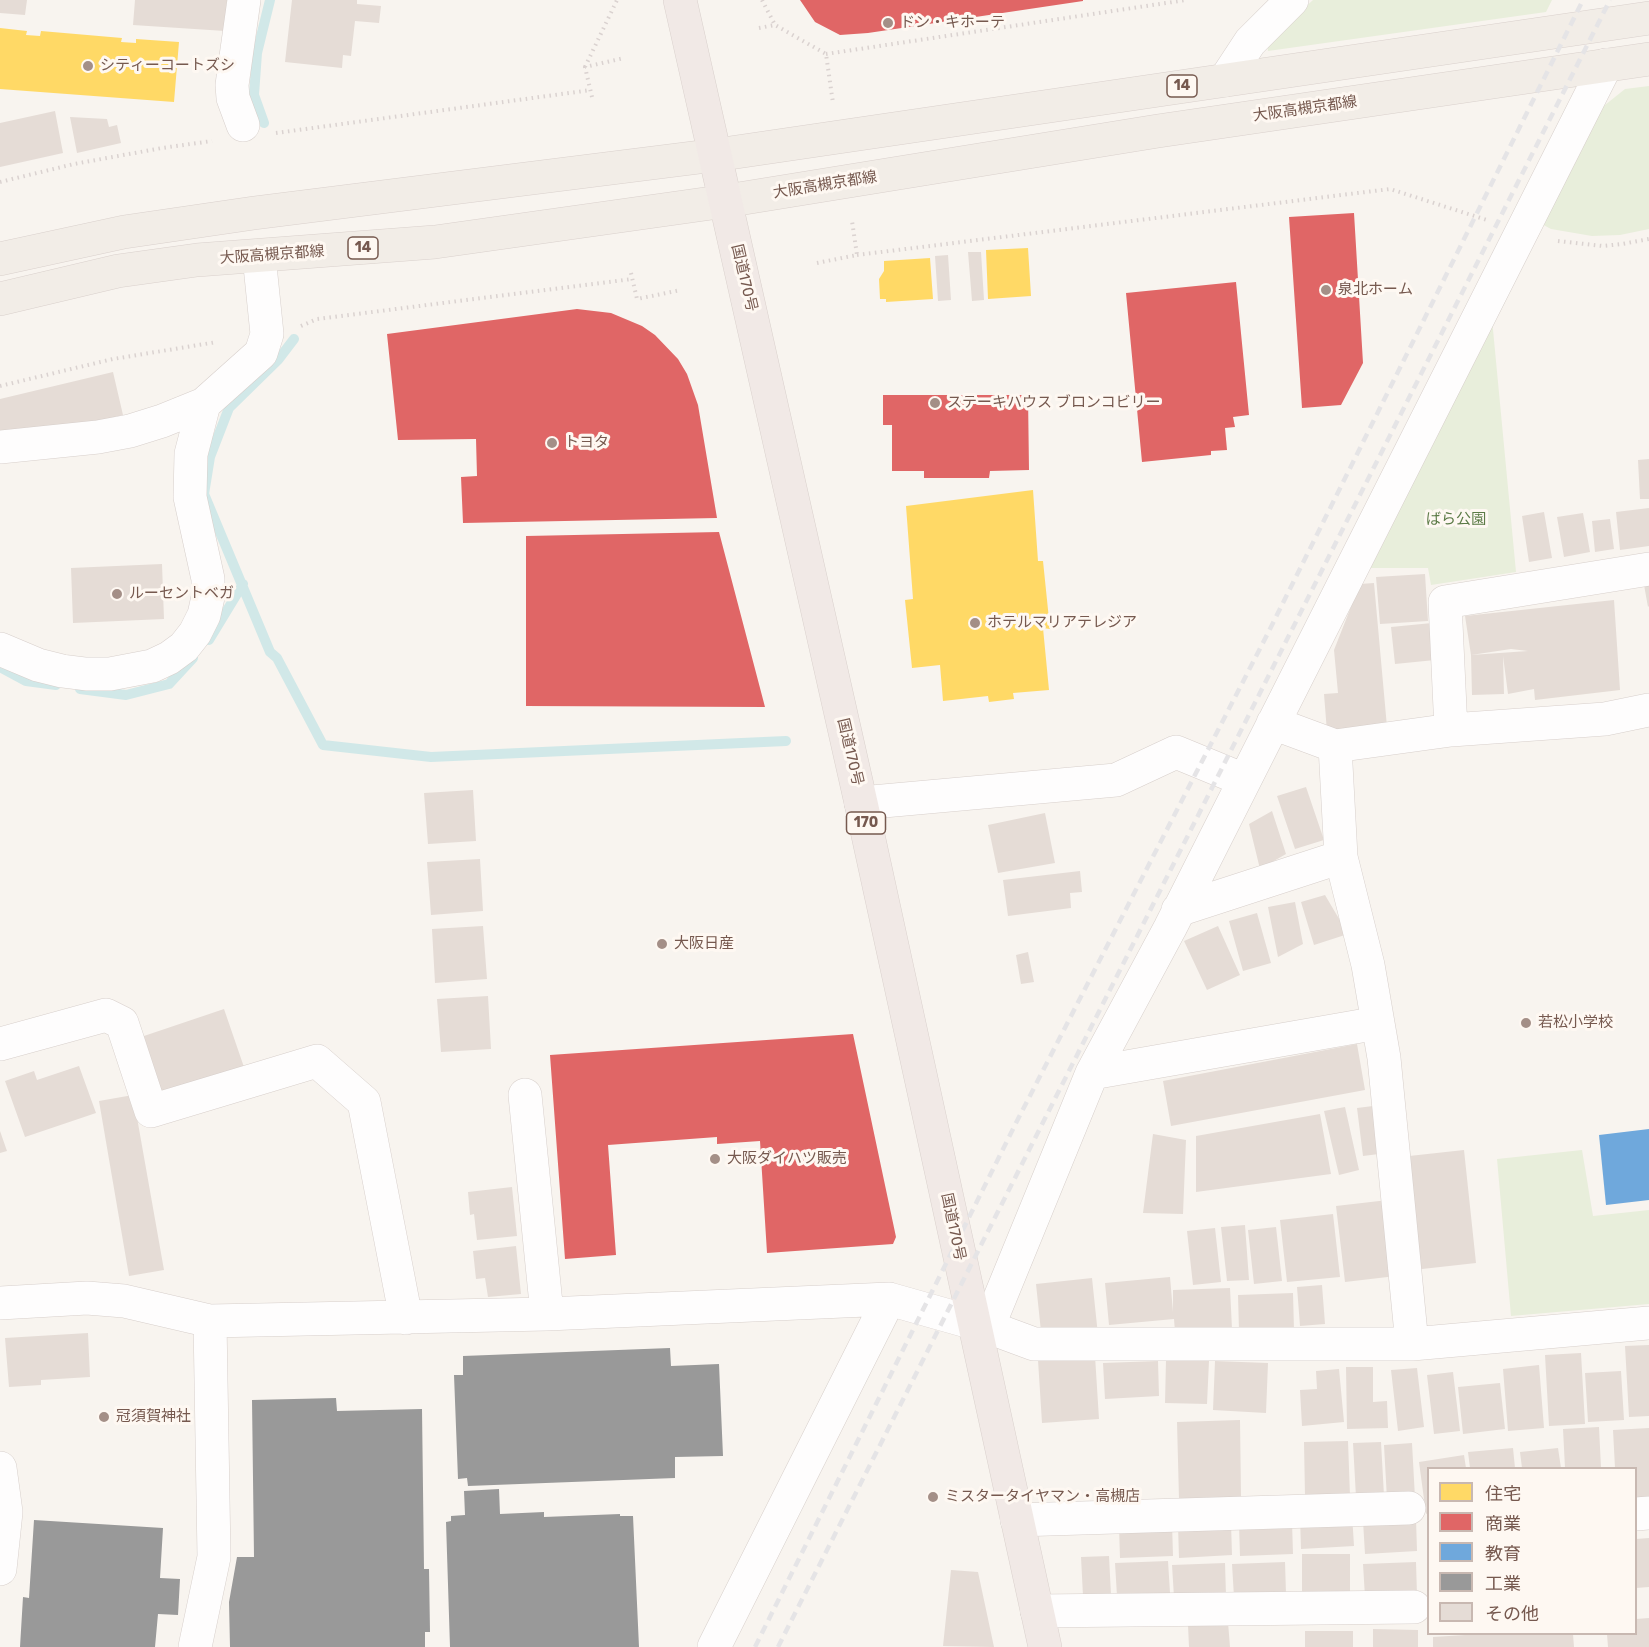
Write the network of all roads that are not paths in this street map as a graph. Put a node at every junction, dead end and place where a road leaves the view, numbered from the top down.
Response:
1 (244, 0) edge
2 (680, 0) edge
3 (1293, 0) edge
4 (1649, 18) edge
5 (1649, 60) edge
6 (1606, 64) junction
7 (1225, 80) junction
8 (243, 133) road end
9 (716, 155) junction
10 (726, 201) junction
11 (259, 256) junction
12 (0, 259) edge
13 (0, 298) edge
14 (204, 404) junction
15 (0, 447) edge
16 (1649, 570) edge
17 (0, 649) edge
18 (1649, 710) edge
19 (1273, 723) junction
20 (1451, 730) junction
21 (1335, 746) junction
22 (1244, 780) junction
23 (861, 803) junction
24 (1341, 857) junction
25 (1178, 910) junction
26 (1378, 1023) junction
27 (0, 1044) edge
28 (1092, 1073) junction
29 (525, 1095) dead end
30 (889, 1299) junction
31 (0, 1303) edge
32 (547, 1314) junction
33 (406, 1318) junction
34 (210, 1321) junction
35 (1649, 1323) edge
36 (981, 1326) junction
37 (1412, 1344) junction
38 (0, 1468) edge
39 (1409, 1508) dead end
40 (1017, 1520) junction
41 (0, 1569) edge
42 (1414, 1607) dead end
43 (1036, 1611) junction
44 (195, 1647) edge
45 (714, 1647) edge
46 (1044, 1647) edge

1 - 8 street
2 - 9 highway, 国道170号 / 170
3 - 7 street
4 - 7 main road, 14
5 - 6 main road, 大阪高槻京都線 / 14
6 - 10 main road, 大阪高槻京都線 / 14
6 - 19 street
7 - 9 main road, 14
9 - 10 highway, 国道170号 / 170
9 - 12 main road, 14
10 - 11 main road, 大阪高槻京都線 / 14
10 - 23 highway, 国道170号 / 170
11 - 13 main road, 大阪高槻京都線 / 14
11 - 14 street
14 - 15 street
14 - 17 street
16 - 20 street
18 - 20 street
19 - 21 street
19 - 22 street
20 - 21 street
21 - 24 street
22 - 23 street
22 - 25 street
23 - 36 highway, 国道170号 / 170
24 - 25 street
24 - 26 street
25 - 28 street
26 - 28 street
26 - 37 street
27 - 33 street
28 - 36 street
29 - 32 street
30 - 32 street
30 - 36 street
30 - 45 street
31 - 34 street
32 - 33 street
33 - 34 street
34 - 44 street
35 - 37 street
36 - 37 street
36 - 40 highway, 国道170号 / 170
38 - 41 street
39 - 40 street
40 - 43 highway, 国道170号 / 170
42 - 43 street
43 - 46 highway, 国道170号 / 170

